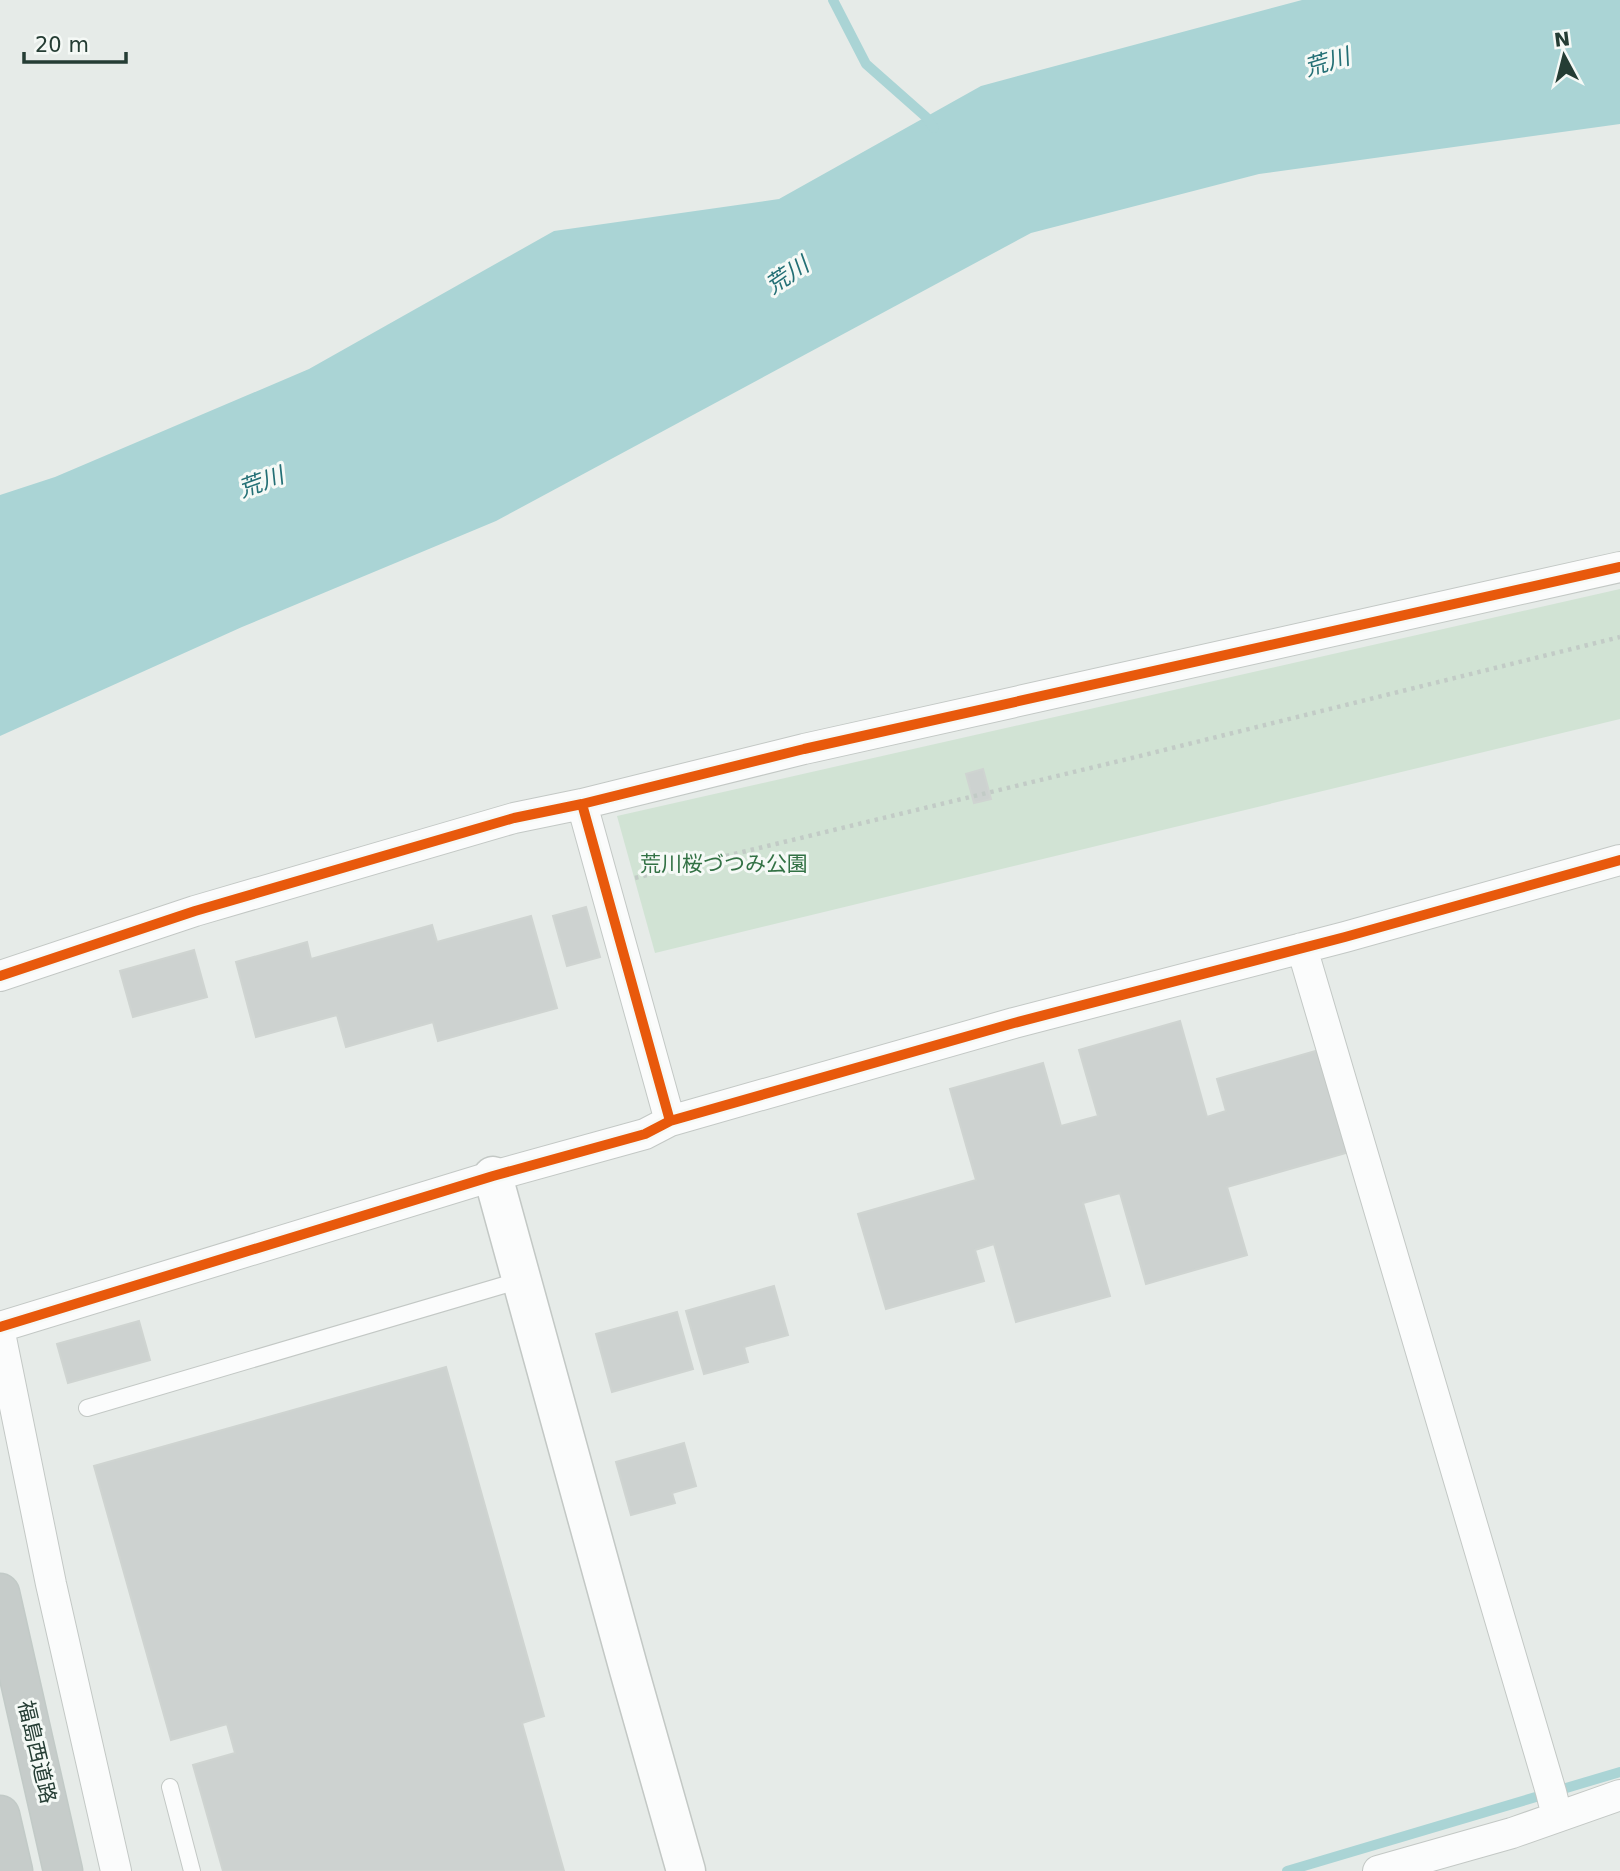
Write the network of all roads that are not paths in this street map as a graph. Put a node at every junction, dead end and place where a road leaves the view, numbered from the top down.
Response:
1 (1620, 567) edge
2 (582, 804) junction
3 (1620, 860) edge
4 (1302, 948) junction
5 (0, 976) edge
6 (670, 1121) junction
7 (493, 1176) junction
8 (521, 1280) junction
9 (0, 1327) edge
10 (0, 1334) edge
11 (87, 1408) dead end
12 (0, 1593) edge
13 (170, 1787) dead end
14 (1620, 1795) edge
15 (0, 1815) edge
16 (1557, 1816) junction
17 (13, 1871) edge
18 (63, 1871) edge
19 (116, 1871) edge
20 (192, 1871) edge
21 (686, 1871) edge
22 (1378, 1871) edge

1 - 2 street
2 - 5 street
2 - 6 street
3 - 4 street
4 - 6 street
4 - 16 street
6 - 7 street
7 - 8 street
7 - 9 street
8 - 11 lane
8 - 21 street
10 - 19 street
12 - 18 highway, 福島西道路
13 - 20 lane
14 - 16 street
15 - 17 highway
16 - 22 street

